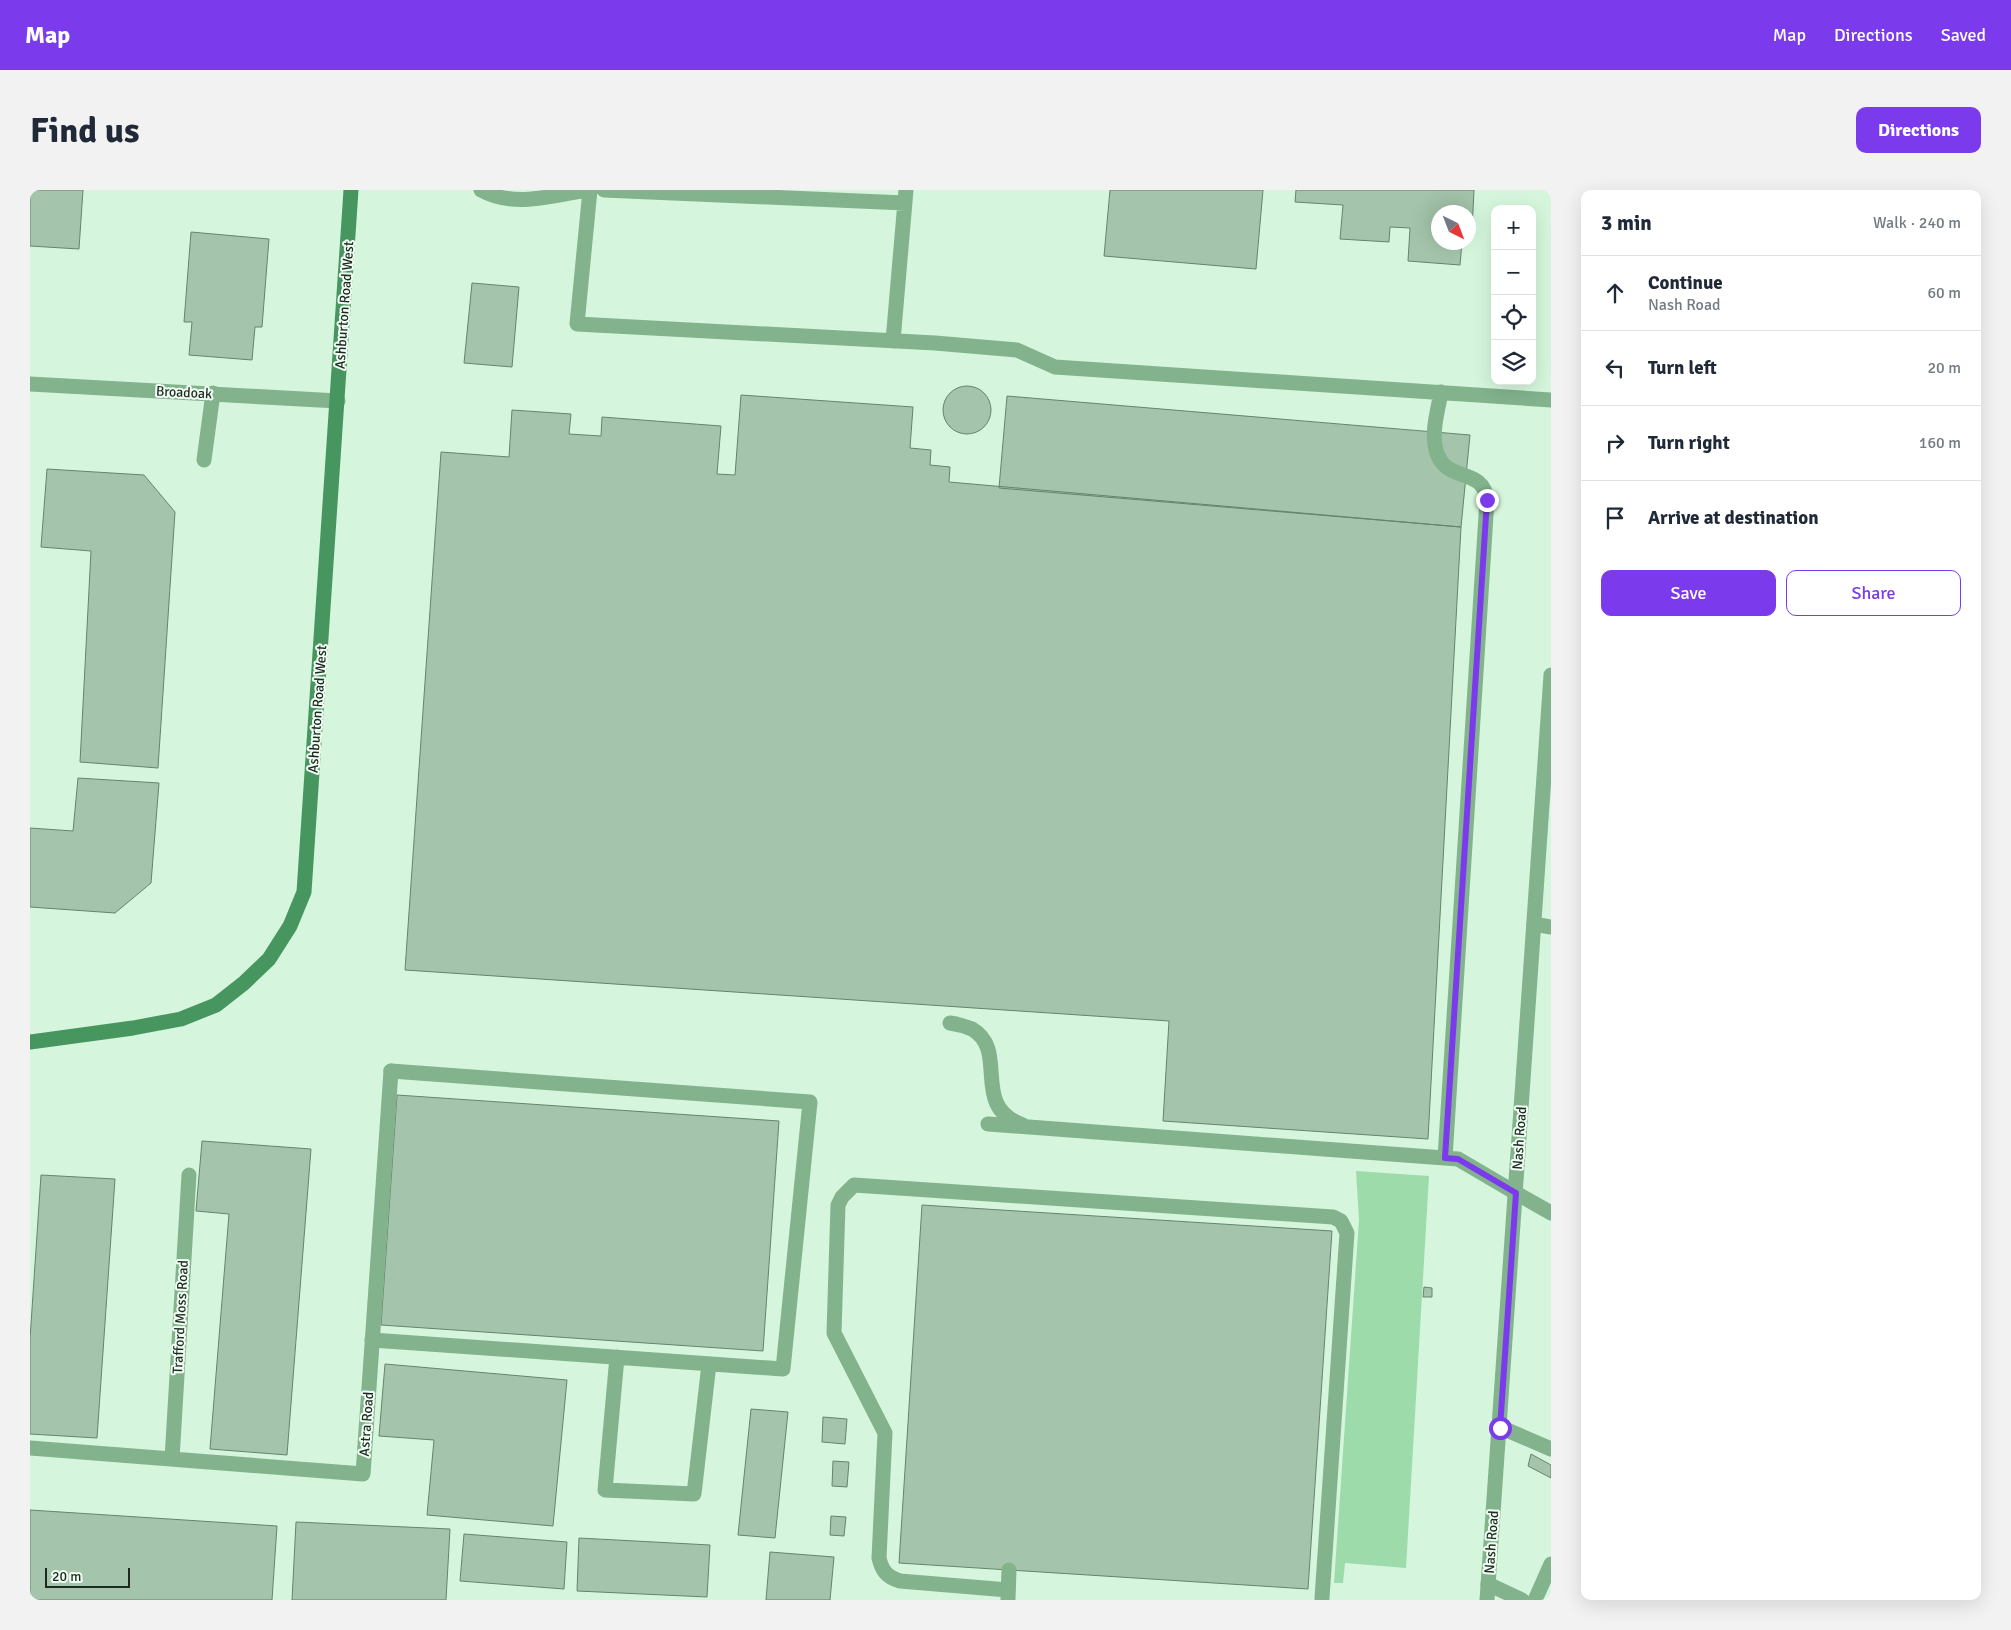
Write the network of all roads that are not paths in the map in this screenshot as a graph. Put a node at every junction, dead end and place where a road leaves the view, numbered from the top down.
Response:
1 (351, 190) edge
2 (481, 190) edge
3 (588, 190) edge
4 (604, 190) edge
5 (906, 197) edge
6 (893, 341) junction
7 (30, 384) edge
8 (1441, 392) junction
9 (213, 393) junction
10 (1551, 400) edge
11 (338, 401) junction
12 (204, 460) dead end
13 (1551, 675) edge
14 (1534, 924) junction
15 (1551, 927) edge
16 (950, 1023) dead end
17 (30, 1042) edge
18 (988, 1124) dead end
19 (1029, 1127) junction
20 (1445, 1158) junction
21 (189, 1176) dead end
22 (1516, 1193) junction
23 (1551, 1213) edge
24 (372, 1340) junction
25 (617, 1358) junction
26 (709, 1364) junction
27 (1500, 1428) junction
28 (30, 1448) edge
29 (1551, 1449) edge
30 (172, 1459) junction
31 (1551, 1564) edge
32 (1009, 1570) dead end
33 (1488, 1584) junction
34 (1008, 1595) edge
35 (1322, 1598) dead end
36 (1488, 1600) edge
37 (1522, 1600) edge
38 (1535, 1600) edge

1 - 11 main road, Ashburton Road West
2 - 3 street
3 - 6 street
4 - 5 street
5 - 6 street
6 - 8 street
7 - 9 street, Broadoak
8 - 10 street
8 - 20 street
9 - 11 street, Broadoak
9 - 12 street
11 - 17 main road, Ashburton Road West
13 - 14 street, Nash Road
14 - 15 street
14 - 22 street, Nash Road
16 - 19 street
18 - 19 street
19 - 20 street
20 - 22 street
21 - 30 street, Trafford Moss Road
22 - 23 street
22 - 27 street, Nash Road
24 - 25 street
24 - 26 street, Astra Road
24 - 30 street, Astra Road
25 - 26 street
25 - 26 street
27 - 29 street
27 - 33 street, Nash Road
28 - 30 street, Astra Road
31 - 38 street
32 - 34 street
33 - 36 street, Nash Road
33 - 37 street
34 - 35 street

